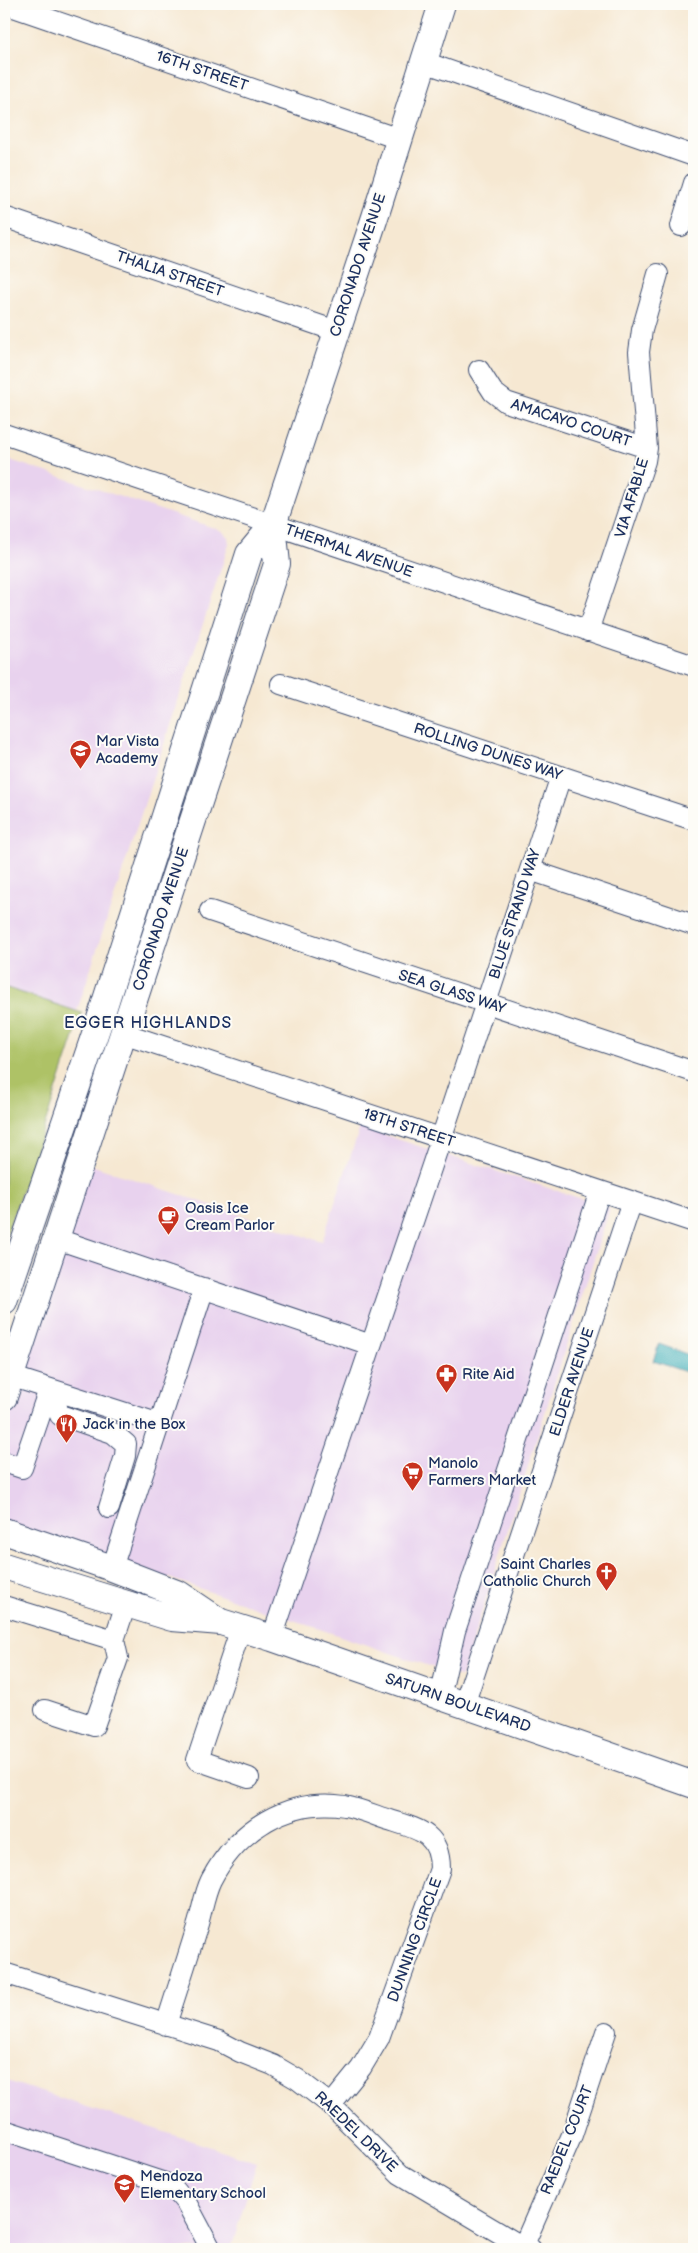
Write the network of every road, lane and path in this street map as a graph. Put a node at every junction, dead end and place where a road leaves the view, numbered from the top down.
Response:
1 (5, 4) edge
2 (442, 4) edge
3 (424, 62) junction
4 (399, 139) junction
5 (694, 156) edge
6 (694, 184) edge
7 (4, 217) edge
8 (681, 226) dead end
9 (658, 274) dead end
10 (336, 331) junction
11 (479, 370) dead end
12 (4, 434) edge
13 (647, 448) junction
14 (273, 525) junction
15 (588, 631) junction
16 (694, 666) edge
17 (281, 684) dead end
18 (561, 776) junction
19 (694, 820) edge
20 (530, 870) junction
21 (210, 911) dead end
22 (694, 925) edge
23 (486, 1003) junction
24 (98, 1025) junction
25 (123, 1034) junction
26 (694, 1072) edge
27 (441, 1138) junction
28 (600, 1191) junction
29 (632, 1202) junction
30 (694, 1222) edge
31 (54, 1238) junction
32 (204, 1288) junction
33 (4, 1301) edge
34 (371, 1345) junction
35 (7, 1386) edge
36 (49, 1389) junction
37 (160, 1424) junction
38 (13, 1465) edge
39 (109, 1508) dead end
40 (4, 1531) edge
41 (4, 1566) edge
42 (112, 1568) junction
43 (126, 1604) junction
44 (4, 1606) edge
45 (231, 1625) junction
46 (272, 1638) junction
47 (114, 1640) junction
48 (452, 1701) junction
49 (45, 1710) dead end
50 (249, 1778) dead end
51 (694, 1785) edge
52 (4, 1973) edge
53 (166, 2025) junction
54 (606, 2032) dead end
55 (331, 2106) junction
56 (4, 2130) edge
57 (527, 2248) edge
58 (211, 2249) edge

1 - 4 street, 16TH STREET
2 - 3 main road, CORONADO AVENUE
3 - 4 main road, CORONADO AVENUE
3 - 5 street
4 - 10 main road, CORONADO AVENUE
6 - 8 street
7 - 10 street, THALIA STREET
9 - 13 street, VIA AFABLE
10 - 14 main road, CORONADO AVENUE
11 - 13 street, AMACAYO COURT
12 - 14 street, THERMAL AVENUE
13 - 15 street, VIA AFABLE
14 - 15 street, THERMAL AVENUE
14 - 24 main road, CORONADO AVENUE
14 - 25 main road, CORONADO AVENUE
15 - 16 street, THERMAL AVENUE
17 - 18 street, ROLLING DUNES WAY
18 - 19 street, ROLLING DUNES WAY
18 - 20 street, BLUE STRAND WAY
20 - 22 street
20 - 23 street, BLUE STRAND WAY
21 - 23 street, SEA GLASS WAY
23 - 26 street, SEA GLASS WAY
23 - 27 street, BLUE STRAND WAY
24 - 25 main road
24 - 33 main road, CORONADO AVENUE
25 - 27 street, 18TH STREET
25 - 31 main road, CORONADO AVENUE
27 - 28 street, 18TH STREET
27 - 34 street, BLUE STRAND WAY
28 - 29 street, 18TH STREET
28 - 48 street
29 - 30 street, 18TH STREET
29 - 48 street, ELDER AVENUE
31 - 32 street
31 - 35 main road, CORONADO AVENUE
32 - 34 street
32 - 37 street
34 - 46 street, BLUE STRAND WAY
35 - 36 street
36 - 37 street
36 - 38 street
36 - 39 street
37 - 42 street
40 - 42 main road, SATURN BOULEVARD
41 - 43 main road, SATURN BOULEVARD
42 - 45 main road, SATURN BOULEVARD
43 - 45 main road, SATURN BOULEVARD
43 - 47 street
44 - 47 street
45 - 46 main road, SATURN BOULEVARD
45 - 50 street
46 - 48 main road, SATURN BOULEVARD
47 - 49 street
48 - 51 main road, SATURN BOULEVARD
52 - 53 street, RAEDEL DRIVE
53 - 55 street, RAEDEL DRIVE
53 - 55 street, DUNNING CIRCLE
54 - 57 street, RAEDEL COURT
55 - 57 street, RAEDEL DRIVE
56 - 58 street

